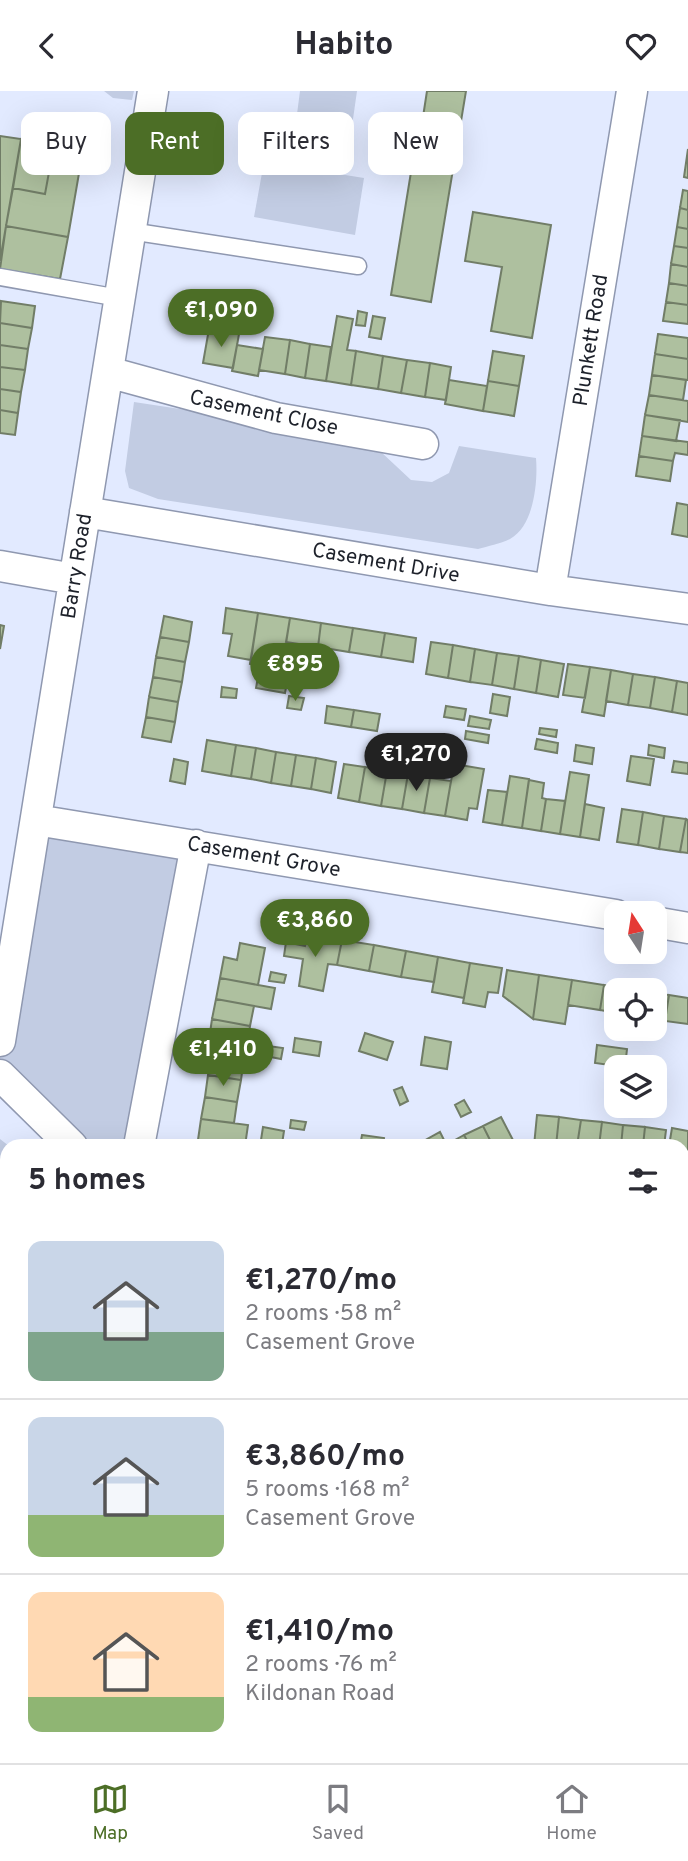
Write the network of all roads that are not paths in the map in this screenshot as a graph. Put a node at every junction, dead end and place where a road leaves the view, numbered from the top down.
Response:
1 (153, 91) edge
2 (632, 91) edge
3 (130, 231) junction
4 (358, 266) dead end
5 (0, 277) edge
6 (119, 298) junction
7 (108, 372) junction
8 (423, 444) dead end
9 (85, 512) junction
10 (0, 566) edge
11 (74, 579) junction
12 (550, 590) junction
13 (688, 609) edge
14 (36, 820) junction
15 (196, 845) junction
16 (604, 913) edge
17 (667, 924) edge
18 (688, 927) edge
19 (0, 1041) edge
20 (0, 1075) edge
21 (65, 1139) edge
22 (140, 1139) edge

1 - 3 street, Barry Road
2 - 12 street, Plunkett Road
3 - 4 lane
3 - 6 street, Barry Road
5 - 6 lane
6 - 7 street, Barry Road
7 - 8 street, Casement Close
7 - 9 street, Barry Road
9 - 11 street, Barry Road
9 - 12 street, Casement Drive
10 - 11 street
11 - 14 street, Barry Road
12 - 13 street, Casement Drive
14 - 15 street, Casement Grove
14 - 19 street, Barry Road
15 - 16 street, Casement Grove
15 - 22 street
17 - 18 street
20 - 21 street

